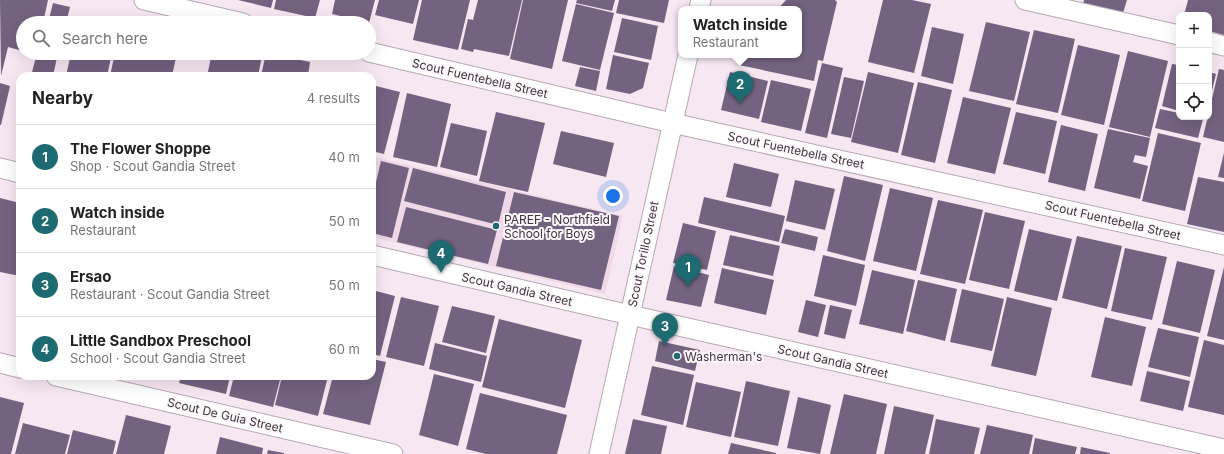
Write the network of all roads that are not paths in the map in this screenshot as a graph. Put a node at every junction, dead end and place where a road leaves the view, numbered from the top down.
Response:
1 (144, 0) edge
2 (1025, 0) edge
3 (213, 16) edge
4 (1176, 34) edge
5 (1212, 43) edge
6 (1224, 46) edge
7 (376, 54) edge
8 (687, 58) edge
9 (672, 123) junction
10 (0, 168) edge
11 (16, 172) edge
12 (1224, 245) edge
13 (376, 256) edge
14 (630, 315) junction
15 (0, 363) edge
16 (16, 367) edge
17 (73, 380) edge
18 (1224, 449) edge
19 (393, 454) edge
20 (599, 454) edge

1 - 3 street
2 - 4 street
5 - 6 street
7 - 9 street, Scout Fuentebella Street
8 - 9 street, Scout Torillo Street
9 - 12 street, Scout Fuentebella Street
9 - 14 street, Scout Torillo Street
10 - 11 street
13 - 14 street, Scout Gandia Street
14 - 18 street, Scout Gandia Street
14 - 20 street, Scout Torillo Street
15 - 16 street
17 - 19 street, Scout De Guia Street

